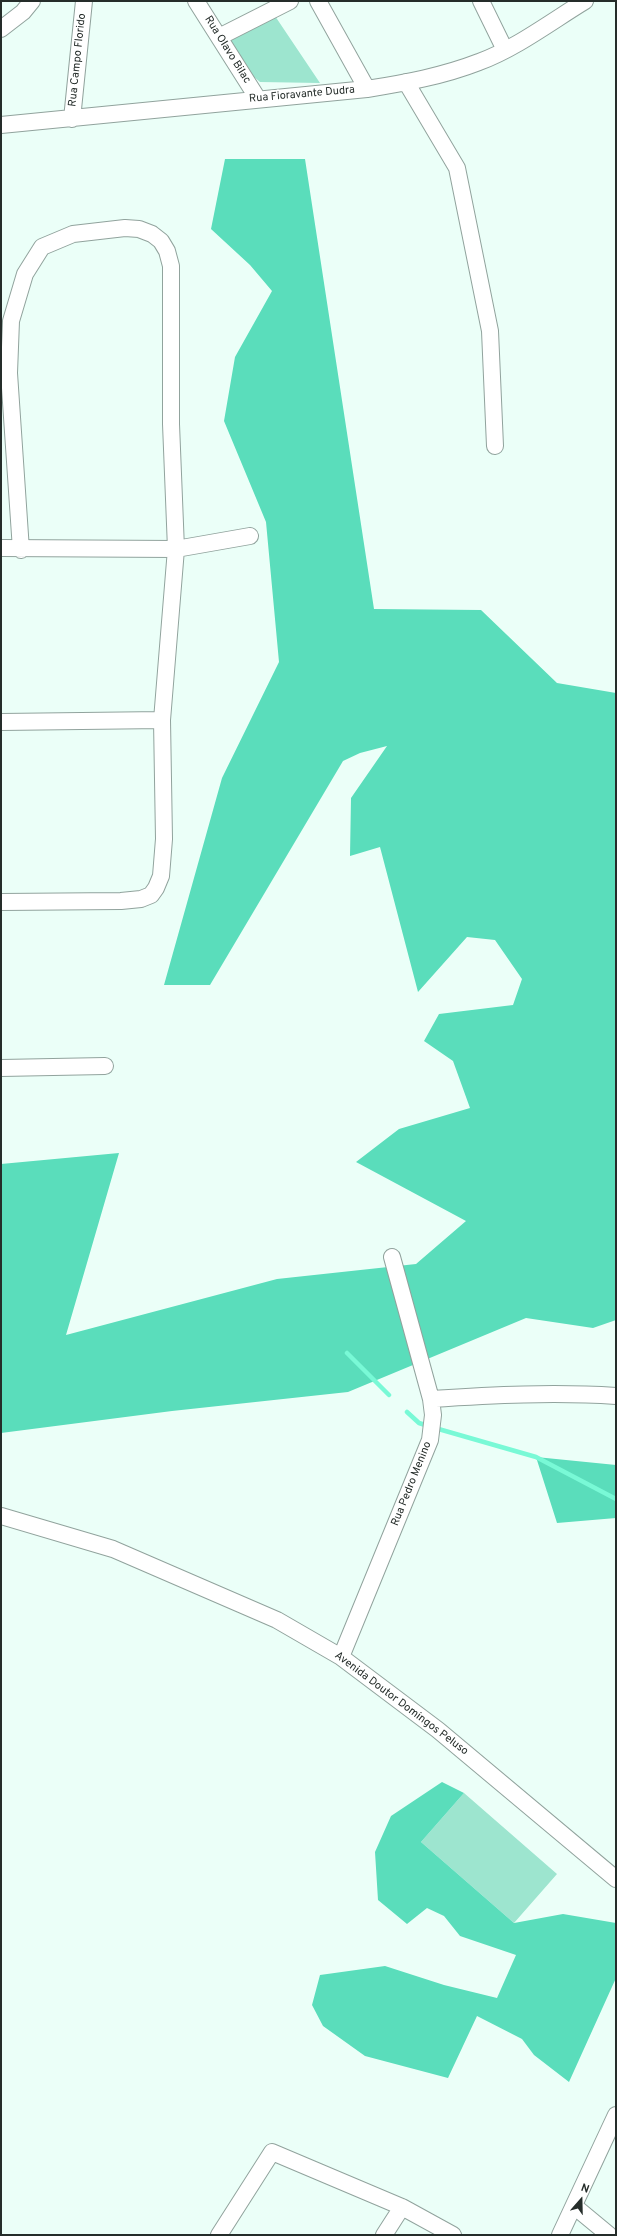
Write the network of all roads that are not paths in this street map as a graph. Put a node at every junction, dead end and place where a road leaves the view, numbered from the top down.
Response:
1 (32, 1) edge
2 (84, 1) edge
3 (196, 1) edge
4 (290, 1) edge
5 (318, 1) edge
6 (480, 1) edge
7 (585, 1) edge
8 (1, 29) edge
9 (219, 37) junction
10 (505, 50) junction
11 (406, 82) junction
12 (367, 89) junction
13 (258, 100) junction
14 (72, 119) junction
15 (1, 125) edge
16 (495, 446) dead end
17 (250, 536) dead end
18 (1, 548) edge
19 (176, 549) junction
20 (20, 550) junction
21 (162, 720) junction
22 (1, 722) edge
23 (1, 902) edge
24 (105, 1066) dead end
25 (1, 1068) edge
26 (392, 1258) dead end
27 (616, 1396) edge
28 (431, 1399) junction
29 (1, 1516) edge
30 (341, 1657) junction
31 (616, 1878) edge
32 (616, 2115) edge
33 (574, 2206) junction
34 (402, 2207) junction
35 (219, 2235) edge
36 (384, 2235) edge
37 (453, 2235) edge
38 (560, 2235) edge
39 (609, 2235) edge

1 - 8 street
2 - 14 street, Rua Campo Florido
3 - 9 street, Rua Olavo Bilac
4 - 9 street
5 - 12 street
6 - 10 street
7 - 10 street, Rua Fioravante Dudra
9 - 13 street, Rua Olavo Bilac
10 - 11 street, Rua Fioravante Dudra
11 - 12 street, Rua Fioravante Dudra
11 - 16 street
12 - 13 street, Rua Fioravante Dudra
13 - 14 street, Rua Fioravante Dudra
14 - 15 street, Rua Fioravante Dudra
17 - 19 street
18 - 20 street
19 - 20 street
19 - 20 street
19 - 21 street
21 - 22 street
21 - 23 street
24 - 25 street
26 - 28 street, Rua Pedro Menino
27 - 28 street
28 - 30 street, Rua Pedro Menino
29 - 30 street, Avenida Doutor Domingos Peluso
30 - 31 street, Avenida Doutor Domingos Peluso
32 - 33 street
33 - 38 street
33 - 39 street
34 - 35 street
34 - 36 street
34 - 37 street

